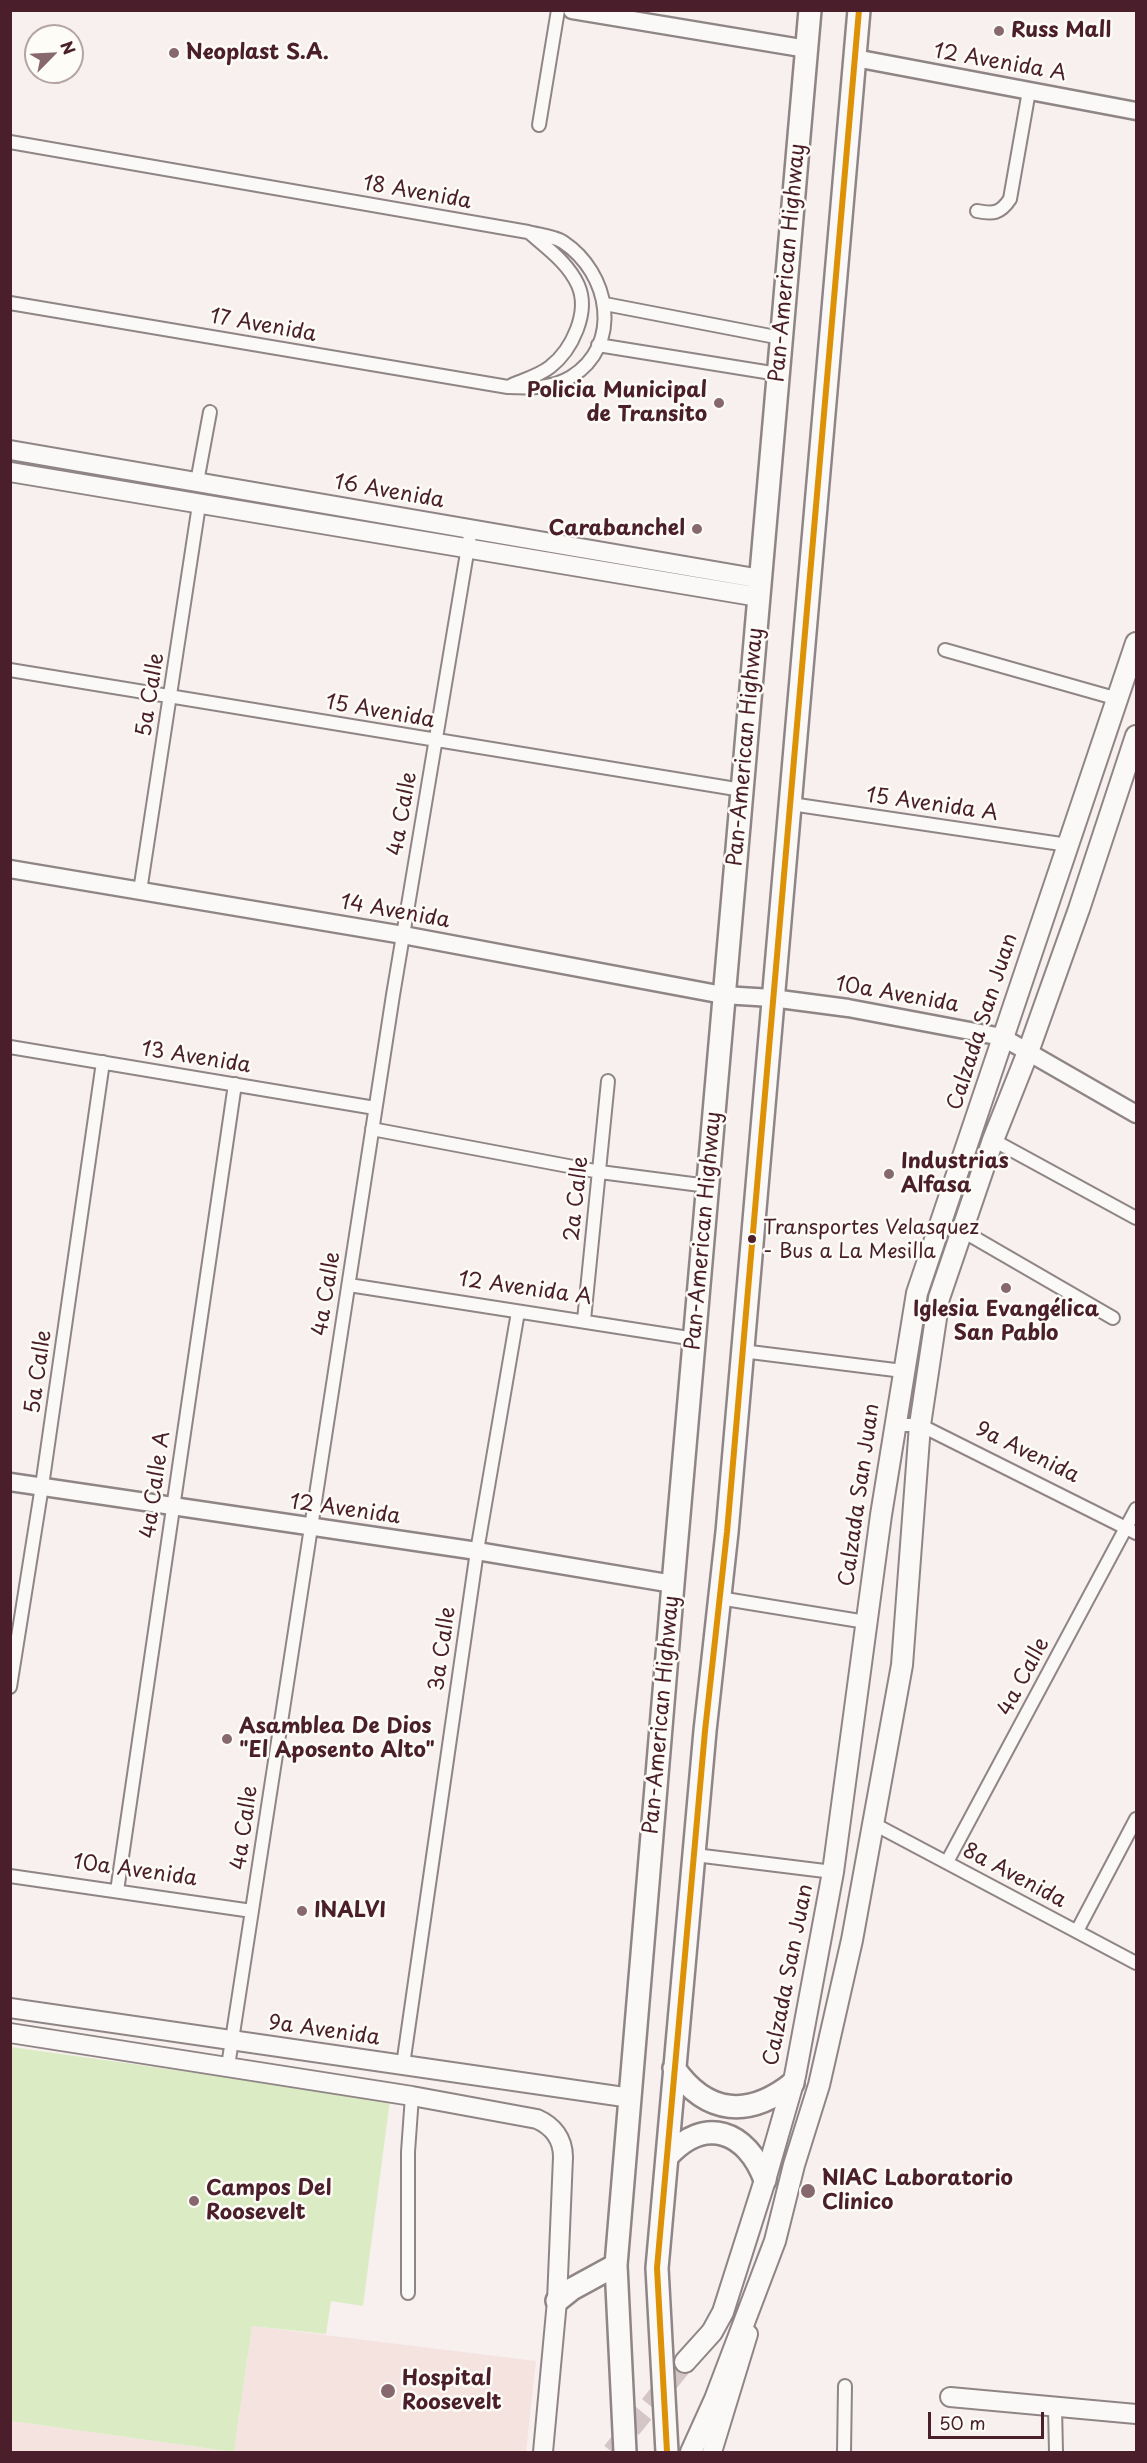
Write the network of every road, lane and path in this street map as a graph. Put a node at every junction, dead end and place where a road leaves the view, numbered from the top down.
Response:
1 (558, 10) edge
2 (572, 10) edge
3 (810, 10) edge
4 (859, 10) edge
5 (807, 49) junction
6 (855, 58) junction
7 (1029, 91) junction
8 (1137, 111) edge
9 (539, 125) dead end
10 (10, 142) edge
11 (977, 211) dead end
12 (528, 232) junction
13 (10, 303) edge
14 (606, 304) junction
15 (781, 338) junction
16 (598, 345) junction
17 (778, 374) junction
18 (508, 387) junction
19 (210, 412) dead end
20 (10, 450) edge
21 (10, 472) edge
22 (197, 482) junction
23 (199, 505) junction
24 (471, 529) junction
25 (467, 549) junction
26 (760, 588) junction
27 (1137, 643) edge
28 (945, 650) dead end
29 (10, 670) edge
30 (171, 696) junction
31 (1118, 699) junction
32 (1137, 736) edge
33 (435, 741) junction
34 (742, 790) junction
35 (791, 804) junction
36 (1068, 845) junction
37 (10, 869) edge
38 (140, 891) junction
39 (403, 935) junction
40 (723, 995) junction
41 (772, 998) junction
42 (1002, 1037) junction
43 (10, 1047) edge
44 (1028, 1052) junction
45 (103, 1062) junction
46 (608, 1081) dead end
47 (235, 1084) junction
48 (375, 1108) junction
49 (1137, 1114) edge
50 (372, 1130) junction
51 (993, 1140) junction
52 (600, 1172) junction
53 (708, 1186) junction
54 (1137, 1218) edge
55 (961, 1230) junction
56 (349, 1285) junction
57 (518, 1312) junction
58 (1113, 1318) dead end
59 (584, 1320) junction
60 (695, 1339) junction
61 (742, 1351) junction
62 (903, 1371) junction
63 (895, 1425) junction
64 (920, 1425) junction
65 (10, 1482) edge
66 (42, 1486) junction
67 (173, 1505) junction
68 (1137, 1509) edge
69 (309, 1527) junction
70 (1131, 1530) edge
71 (477, 1551) junction
72 (673, 1584) junction
73 (719, 1598) junction
74 (866, 1622) junction
75 (10, 1687) edge
76 (1137, 1819) edge
77 (874, 1824) junction
78 (695, 1855) junction
79 (947, 1862) junction
80 (833, 1872) junction
81 (10, 1876) edge
82 (117, 1891) junction
83 (252, 1911) junction
84 (1077, 1931) junction
85 (1137, 1963) edge
86 (10, 2008) edge
87 (10, 2033) edge
88 (232, 2040) junction
89 (403, 2065) junction
90 (228, 2066) junction
91 (674, 2068) junction
92 (793, 2083) junction
93 (412, 2096) junction
94 (631, 2098) junction
95 (668, 2157) junction
96 (765, 2181) junction
97 (775, 2241) junction
98 (616, 2265) junction
99 (408, 2293) dead end
100 (557, 2301) junction
101 (685, 2362) tunnel mouth
102 (845, 2386) dead end
103 (950, 2397) dead end
104 (1055, 2407) junction
105 (1137, 2414) edge
106 (543, 2452) edge
107 (625, 2452) edge
108 (667, 2452) edge
109 (691, 2452) edge
110 (712, 2452) edge
111 (844, 2452) edge
112 (1056, 2452) edge

1 - 9 street
2 - 5 street
3 - 5 highway, Pan-American Highway
4 - 6 highway
5 - 15 highway, Pan-American Highway
6 - 7 street, 12 Avenida A
6 - 35 highway
7 - 8 street, 12 Avenida A
7 - 11 street
10 - 12 street, 18 Avenida
12 - 14 street, 18 Avenida
12 - 18 street
13 - 18 street, 17 Avenida
14 - 15 street
14 - 16 street, 17 Avenida
15 - 17 highway, Pan-American Highway
16 - 17 street
16 - 18 street, 17 Avenida
17 - 26 highway, Pan-American Highway
19 - 22 street
20 - 22 main road, 16 Avenida
21 - 23 main road, 16 Avenida
22 - 24 main road, 16 Avenida
23 - 25 main road, 16 Avenida
23 - 30 street, 5a Calle
24 - 25 street, 4a Calle
24 - 26 main road, 16 Avenida
25 - 26 main road, 16 Avenida
25 - 33 street, 4a Calle
26 - 34 highway, Pan-American Highway
27 - 31 main road, Calzada San Juan
28 - 31 street
29 - 30 street, 15 Avenida
30 - 33 street, 15 Avenida
30 - 38 street, 5a Calle
31 - 36 main road, Calzada San Juan
32 - 44 main road
33 - 34 street, 15 Avenida
33 - 39 street, 4a Calle
34 - 40 highway, Pan-American Highway
35 - 36 street, 15 Avenida A
35 - 41 highway
36 - 42 main road, Calzada San Juan
37 - 38 street, 14 Avenida
38 - 39 street, 14 Avenida
39 - 40 street, 14 Avenida
39 - 48 street, 4a Calle
40 - 41 street, 14 Avenida
40 - 53 highway, Pan-American Highway
41 - 42 street, 10a Avenida
41 - 61 highway
42 - 44 street, 10a Avenida
42 - 62 main road, Calzada San Juan
43 - 45 street, 13 Avenida
44 - 49 street, 10a Avenida
44 - 51 main road
45 - 47 street, 13 Avenida
45 - 66 street, 5a Calle
46 - 52 street, 2a Calle
47 - 48 street, 13 Avenida
47 - 67 street, 4a Calle A
48 - 50 street, 4a Calle
50 - 52 street
50 - 56 street, 4a Calle
51 - 54 street
51 - 55 main road
52 - 53 street
52 - 59 street, 2a Calle
53 - 60 highway, Pan-American Highway
55 - 58 street
55 - 64 main road
56 - 57 street, 12 Avenida A
56 - 69 street, 4a Calle
57 - 59 street, 12 Avenida A
57 - 71 street, 3a Calle
59 - 60 street, 12 Avenida A
60 - 72 highway, Pan-American Highway
61 - 62 street
61 - 73 highway
62 - 63 main road, Calzada San Juan
63 - 64 street, 9a Avenida
63 - 74 main road, Calzada San Juan
64 - 70 street, 9a Avenida
64 - 77 main road
65 - 66 street, 12 Avenida
66 - 67 street, 12 Avenida
66 - 75 street, 5a Calle
67 - 69 street, 12 Avenida
67 - 82 street, 4a Calle A
68 - 70 street, 4a Calle
69 - 71 street, 12 Avenida
69 - 83 street, 4a Calle
70 - 79 street, 4a Calle
71 - 72 street, 12 Avenida
71 - 89 street, 3a Calle
72 - 94 highway, Pan-American Highway
73 - 74 street
73 - 78 highway
74 - 80 main road, Calzada San Juan
76 - 84 street
77 - 79 street, 8a Avenida
77 - 97 main road
78 - 80 street
78 - 91 highway
79 - 84 street, 8a Avenida
80 - 92 main road, Calzada San Juan
81 - 82 street, 10a Avenida
82 - 83 street, 10a Avenida
83 - 88 street, 4a Calle
84 - 85 street, 8a Avenida
86 - 88 main road, 9a Avenida
87 - 90 main road
88 - 89 main road, 9a Avenida
88 - 90 street, 4a Calle
89 - 94 main road, 9a Avenida
90 - 93 main road
91 - 92 highway
91 - 95 highway
92 - 96 main road, Calzada San Juan
93 - 99 street
93 - 100 main road
94 - 98 highway, Pan-American Highway
95 - 96 highway
95 - 108 highway
96 - 101 main road, Calzada San Juan
97 - 109 main road
97 - 110 main road
98 - 100 highway
98 - 107 highway, Pan-American Highway
100 - 106 main road
102 - 111 street
103 - 104 main road
104 - 105 main road
104 - 112 street

